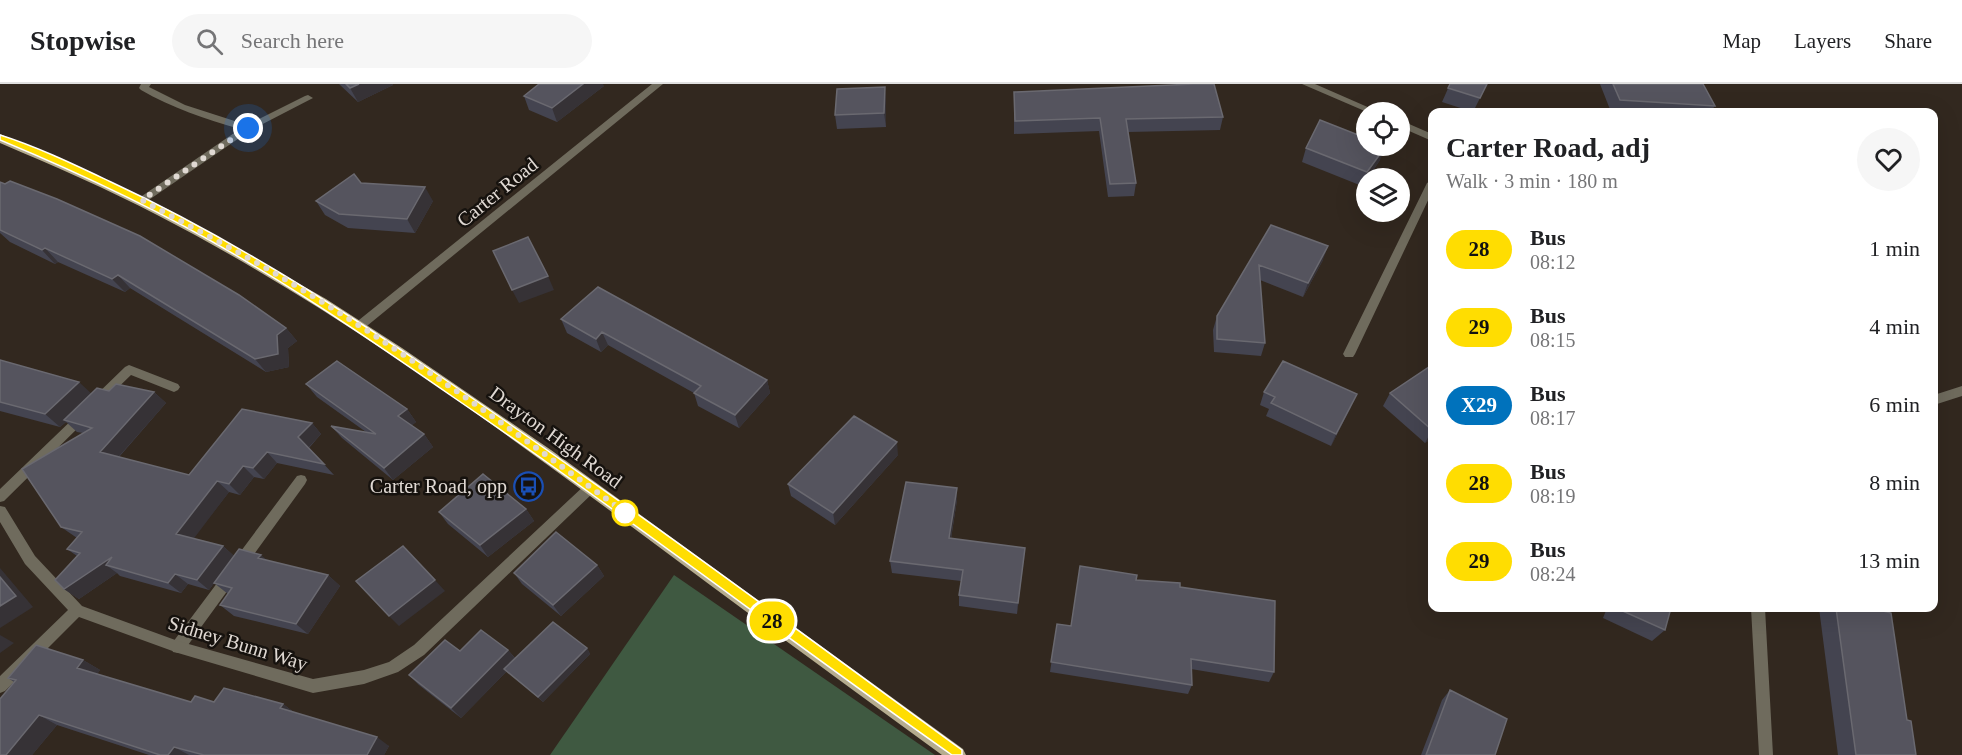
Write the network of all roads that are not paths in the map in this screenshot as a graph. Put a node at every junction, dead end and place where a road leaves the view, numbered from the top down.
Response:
1 (146, 84) edge
2 (658, 84) edge
3 (1307, 84) edge
4 (308, 98) dead end
5 (1356, 104) edge
6 (248, 128) junction
7 (1410, 128) edge
8 (1428, 136) edge
9 (0, 138) edge
10 (1428, 191) edge
11 (142, 200) junction
12 (358, 327) junction
13 (1349, 354) dead end
14 (174, 387) dead end
15 (1962, 391) edge
16 (1938, 399) edge
17 (301, 480) dead end
18 (590, 488) junction
19 (0, 497) edge
20 (0, 511) edge
21 (77, 610) junction
22 (1758, 612) edge
23 (178, 647) junction
24 (0, 686) edge
25 (957, 755) edge
26 (1766, 755) edge

1 - 6 street
2 - 12 street, Carter Road
3 - 5 street
4 - 6 street
6 - 11 street
7 - 8 street
9 - 11 main road, Drayton High Road
10 - 13 street
11 - 12 main road, Drayton High Road
12 - 18 main road, Drayton High Road
14 - 19 street
15 - 16 street
17 - 23 street
18 - 23 street, Sidney Bunn Way
18 - 25 main road, Drayton High Road
20 - 21 street, Sidney Bunn Way
21 - 23 street, Sidney Bunn Way
21 - 24 street
22 - 26 street

